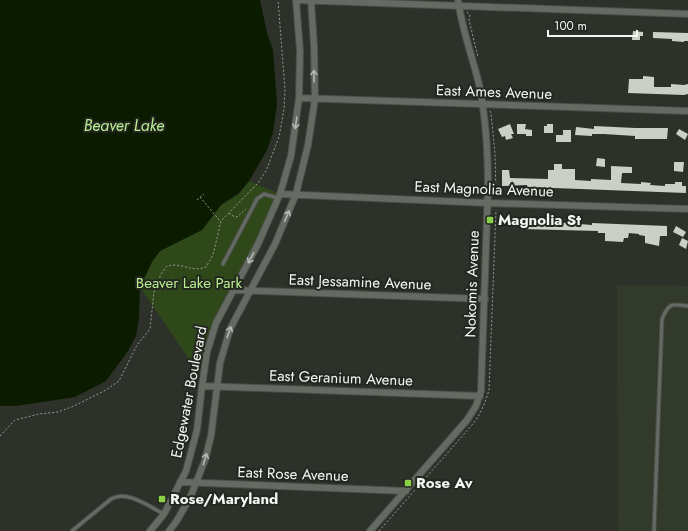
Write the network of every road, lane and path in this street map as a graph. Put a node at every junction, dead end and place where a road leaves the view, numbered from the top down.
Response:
1 (278, 0) edge
2 (296, 0) edge
3 (311, 0) edge
4 (459, 3) edge
5 (467, 12) dead end
6 (688, 14) edge
7 (479, 59) dead end
8 (299, 98) junction
9 (315, 99) junction
10 (482, 104) junction
11 (490, 111) dead end
12 (688, 111) edge
13 (204, 194) dead end
14 (296, 194) junction
15 (279, 196) junction
16 (494, 196) dead end
17 (200, 197) junction
18 (197, 200) dead end
19 (488, 203) junction
20 (494, 208) dead end
21 (688, 209) edge
22 (252, 210) junction
23 (229, 212) junction
24 (221, 221) junction
25 (223, 264) dead end
26 (234, 290) junction
27 (249, 291) junction
28 (485, 299) junction
29 (688, 306) edge
30 (202, 386) junction
31 (217, 387) junction
32 (480, 396) junction
33 (0, 436) edge
34 (180, 482) junction
35 (196, 483) junction
36 (406, 491) junction
37 (164, 514) junction
38 (72, 531) edge
39 (150, 531) edge
40 (169, 531) edge
41 (370, 531) edge
42 (379, 531) edge
43 (654, 531) edge

1 - 23 path
2 - 3 street
2 - 8 street, Edgewater Boulevard
3 - 4 street
9 -> 3 street, Edgewater Boulevard
4 - 6 street
4 - 10 street, Nokomis Avenue
5 - 7 path
8 - 9 street, East Ames Avenue
8 -> 15 street, Edgewater Boulevard
9 - 10 street, East Ames Avenue
9 - 14 street, Edgewater Boulevard
10 - 12 street, East Ames Avenue
10 - 19 street, Nokomis Avenue
11 - 16 path
13 - 17 path
14 - 15 street, East Magnolia Avenue
14 - 19 street, East Magnolia Avenue
27 -> 14 street, Edgewater Boulevard
15 - 22 lane
15 -> 26 street, Edgewater Boulevard
17 - 18 path
17 - 24 path
19 - 21 street, East Magnolia Avenue
19 - 28 street, Nokomis Avenue
20 - 42 path
22 - 23 path
22 - 25 lane
23 - 24 path
24 - 33 path
26 - 27 street, East Jessamine Avenue
26 - 30 street, Edgewater Boulevard
27 - 28 street, East Jessamine Avenue
31 -> 27 street, Edgewater Boulevard
28 - 32 street, Nokomis Avenue
29 - 43 lane
30 - 31 street, East Geranium Avenue
30 - 34 street, Edgewater Boulevard
31 - 32 street, East Geranium Avenue
35 -> 31 street, Edgewater Boulevard
32 - 36 street, Nokomis Avenue
34 - 35 street, East Rose Avenue
34 - 37 street, Edgewater Boulevard
35 - 36 street, East Rose Avenue
35 - 40 street, Edgewater Boulevard
36 - 41 street, Nokomis Avenue
37 - 38 lane
37 - 39 street, Edgewater Boulevard

